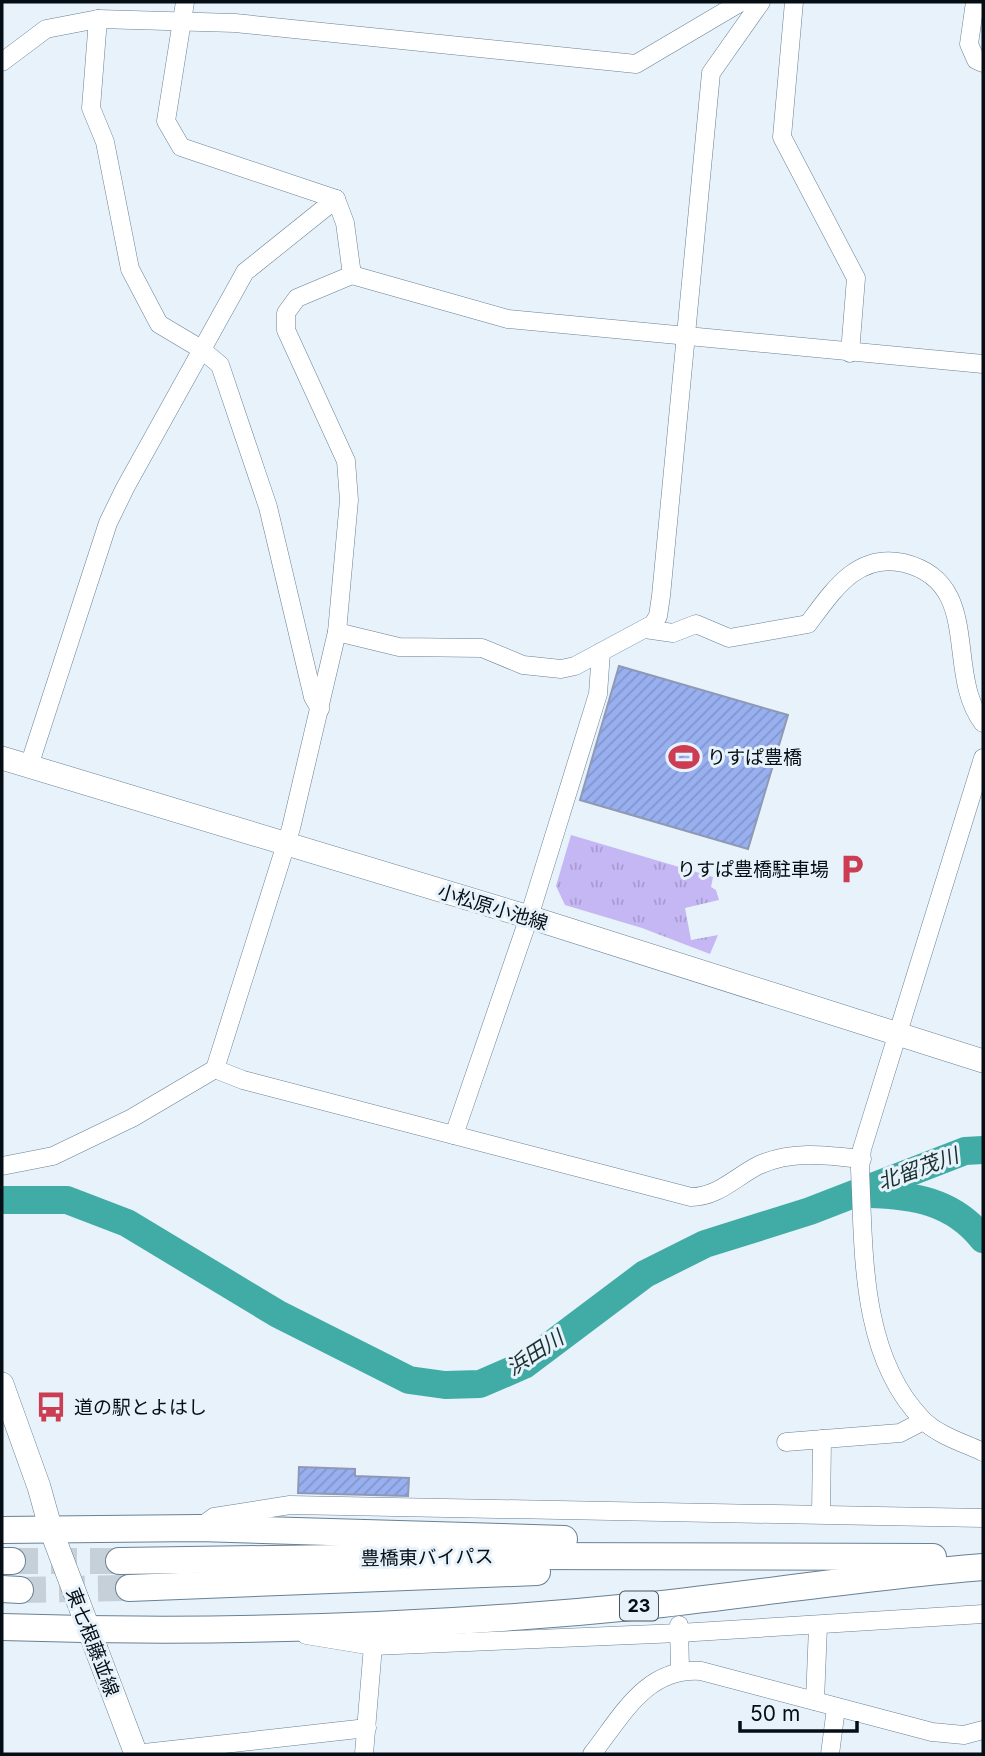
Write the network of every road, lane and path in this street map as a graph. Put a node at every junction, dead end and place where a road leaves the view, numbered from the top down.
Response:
1 (741, 2) edge
2 (761, 2) edge
3 (794, 2) edge
4 (975, 2) edge
5 (184, 11) edge
6 (98, 19) junction
7 (2, 62) edge
8 (983, 63) edge
9 (336, 198) junction
10 (352, 275) junction
11 (685, 336) junction
12 (201, 349) junction
13 (850, 353) junction
14 (983, 364) edge
15 (645, 629) junction
16 (337, 632) junction
17 (601, 652) junction
18 (320, 709) junction
19 (983, 723) edge
20 (2, 758) edge
21 (983, 758) edge
22 (29, 766) junction
23 (285, 845) junction
24 (529, 917) junction
25 (898, 1035) junction
26 (983, 1061) edge
27 (215, 1069) junction
28 (454, 1136) junction
29 (861, 1164) junction
30 (2, 1166) edge
31 (2, 1384) edge
32 (923, 1421) junction
33 (2, 1425) edge
34 (822, 1439) junction
35 (786, 1442) dead end
36 (983, 1452) edge
37 (821, 1514) junction
38 (983, 1518) edge
39 (199, 1528) junction
40 (2, 1530) edge
41 (51, 1530) junction
42 (983, 1557) edge
43 (782, 1558) junction
44 (734, 1559) junction
45 (119, 1561) tunnel mouth
46 (983, 1567) edge
47 (129, 1588) tunnel mouth
48 (983, 1614) edge
49 (818, 1626) junction
50 (2, 1627) edge
51 (292, 1627) junction
52 (88, 1629) junction
53 (679, 1629) junction
54 (373, 1646) junction
55 (680, 1670) junction
56 (815, 1701) junction
57 (836, 1708) junction
58 (367, 1728) junction
59 (983, 1730) edge
60 (135, 1754) edge
61 (364, 1754) edge
62 (592, 1754) edge
63 (830, 1754) edge

1 - 5 street
2 - 11 street
3 - 13 street
4 - 8 street
5 - 6 street
5 - 9 street
6 - 7 street
6 - 12 street
9 - 10 street
9 - 12 street
10 - 11 street
10 - 16 street
11 - 13 street
11 - 15 street
12 - 18 street
12 - 22 street
13 - 14 street
15 - 17 street
15 - 19 street
16 - 17 street
16 - 18 street
17 - 24 street
18 - 23 street
20 - 22 main road, 小松原小池線
21 - 25 street
22 - 23 main road, 小松原小池線
23 - 24 main road, 小松原小池線
23 - 27 street
24 - 25 main road, 小松原小池線
24 - 28 street
25 - 26 main road, 小松原小池線
25 - 29 street
27 - 28 street
27 - 30 street
28 - 29 street
29 - 32 street
31 - 41 main road, 東七根藤並線
32 - 34 street
32 - 36 street
33 - 41 main road, 東七根藤並線
34 - 35 street
34 - 37 street
37 - 38 street
37 - 39 street
39 - 41 highway, 23
39 - 43 highway, 23
40 - 41 highway, 23
41 - 52 main road, 東七根藤並線
42 - 43 highway, 豊橋東バイパス / 23
43 - 44 highway, 豊橋東バイパス / 23
44 - 45 highway, 豊橋東バイパス / 23
44 - 47 highway, 豊橋東バイパス / 23
46 - 51 highway, 23
48 - 49 street
49 - 53 street
49 - 56 street
50 - 52 highway, 23
51 - 52 highway, 23
51 - 54 street
52 - 60 main road, 東七根藤並線
53 - 54 street
53 - 55 street
54 - 58 street
55 - 56 street
55 - 62 street
56 - 57 street
57 - 59 street
57 - 63 street
58 - 60 street
58 - 61 street

